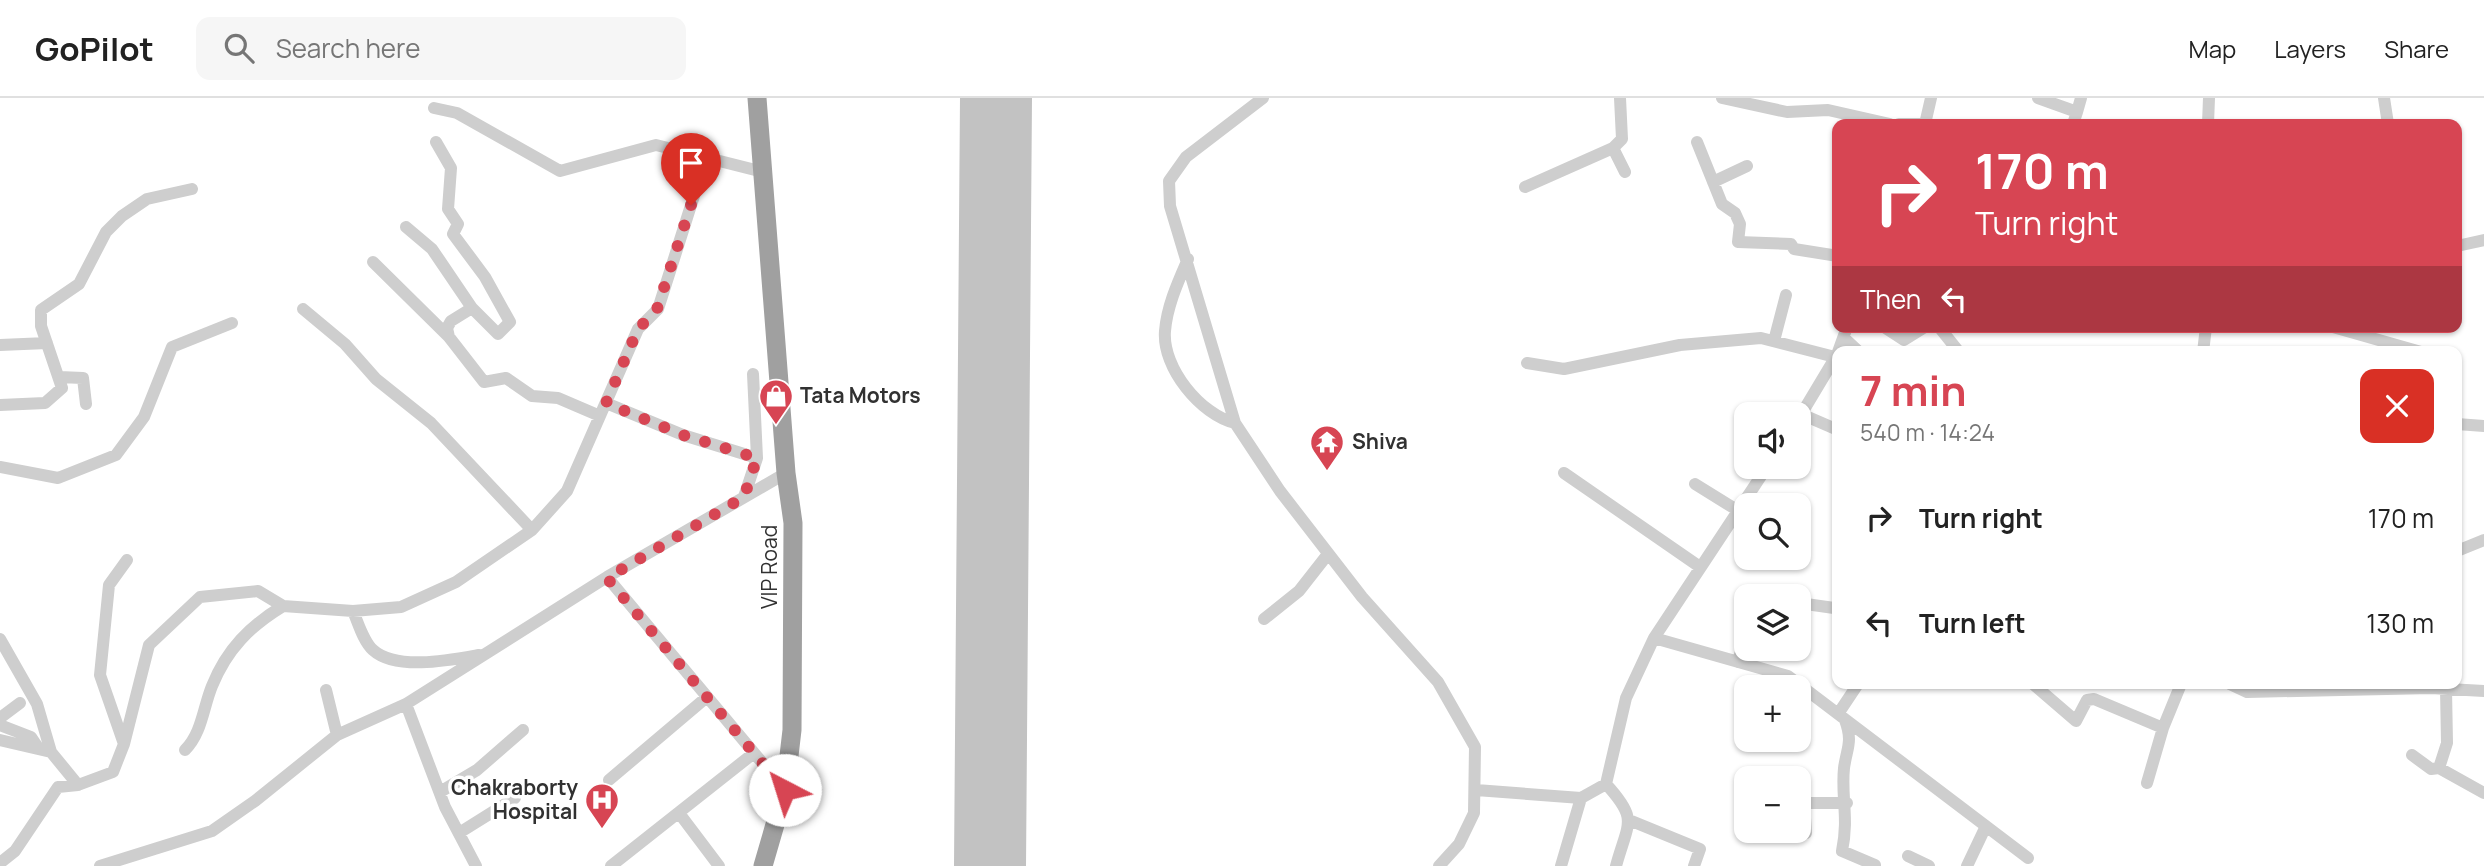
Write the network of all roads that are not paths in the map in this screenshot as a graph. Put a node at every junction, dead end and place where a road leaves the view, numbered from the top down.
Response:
1 (757, 98) edge
2 (1263, 98) edge
3 (1620, 98) edge
4 (1722, 98) edge
5 (1931, 98) edge
6 (2038, 98) edge
7 (2081, 98) edge
8 (2209, 98) edge
9 (2384, 98) edge
10 (434, 108) dead end
11 (2075, 118) edge
12 (1868, 119) edge
13 (1926, 119) edge
14 (2208, 119) edge
15 (2387, 119) edge
16 (436, 142) dead end
17 (1697, 142) dead end
18 (1613, 148) junction
19 (707, 155) junction
20 (1747, 166) dead end
21 (764, 172) junction
22 (1625, 172) dead end
23 (1713, 182) junction
24 (1525, 187) dead end
25 (192, 189) dead end
26 (407, 227) dead end
27 (2484, 240) edge
28 (2462, 245) edge
29 (1832, 255) edge
30 (1188, 259) junction
31 (373, 262) dead end
32 (1786, 295) dead end
33 (472, 308) junction
34 (303, 309) dead end
35 (232, 323) dead end
36 (1893, 333) edge
37 (1915, 333) edge
38 (2351, 333) edge
39 (2377, 333) edge
40 (449, 337) junction
41 (1774, 341) junction
42 (2375, 341) junction
43 (47, 343) junction
44 (0, 345) edge
45 (2396, 346) edge
46 (1832, 353) edge
47 (1832, 362) edge
48 (1527, 363) dead end
49 (754, 373) dead end
50 (59, 377) junction
51 (1808, 402) edge
52 (606, 403) junction
53 (86, 404) dead end
54 (0, 405) edge
55 (600, 416) junction
56 (1811, 420) edge
57 (1235, 423) junction
58 (2462, 424) edge
59 (2484, 426) edge
60 (1832, 428) edge
61 (757, 458) junction
62 (0, 467) edge
63 (786, 473) junction
64 (1564, 473) dead end
65 (1695, 484) dead end
66 (744, 497) junction
67 (1734, 508) edge
68 (1734, 515) edge
69 (532, 530) junction
70 (2484, 540) edge
71 (2462, 549) edge
72 (1328, 554) junction
73 (127, 560) dead end
74 (1700, 567) junction
75 (607, 578) junction
76 (1811, 605) edge
77 (283, 606) junction
78 (1832, 608) edge
79 (353, 611) junction
80 (1264, 619) dead end
81 (1654, 638) junction
82 (0, 639) edge
83 (487, 653) junction
84 (1738, 662) joint
85 (1856, 689) edge
86 (2039, 689) edge
87 (2179, 689) edge
88 (2241, 689) edge
89 (2446, 689) junction
90 (326, 690) dead end
91 (2484, 691) edge
92 (707, 697) junction
93 (20, 703) dead end
94 (406, 704) junction
95 (1842, 717) junction
96 (0, 718) edge
97 (0, 725) edge
98 (2163, 727) junction
99 (523, 730) dead end
100 (337, 735) junction
101 (0, 740) edge
102 (124, 744) junction
103 (45, 750) junction
104 (185, 750) dead end
105 (754, 753) junction
106 (2412, 755) dead end
107 (2439, 768) junction
108 (609, 780) dead end
109 (2147, 783) dead end
110 (1606, 784) junction
111 (78, 786) junction
112 (785, 790) junction
113 (1476, 790) junction
114 (440, 792) junction
115 (2484, 793) edge
116 (515, 798) dead end
117 (1581, 798) junction
118 (1811, 803) edge
119 (1847, 803) junction
120 (679, 813) junction
121 (1629, 820) junction
122 (1986, 826) junction
123 (459, 833) junction
124 (1908, 856) dead end
125 (2028, 858) dead end
126 (0, 863) edge
127 (1875, 865) edge
128 (100, 866) edge
129 (476, 866) edge
130 (611, 866) edge
131 (719, 866) edge
132 (763, 866) edge
133 (1439, 866) edge
134 (1561, 866) edge
135 (1616, 866) edge
136 (1694, 866) edge
137 (1929, 866) edge
138 (1967, 866) edge

1 - 21 highway, VIP Road
2 - 30 street
3 - 18 street
4 - 12 street
5 - 13 street
6 - 11 street
7 - 11 street
8 - 14 street
9 - 15 street
10 - 19 street
16 - 33 street
17 - 23 street
18 - 22 street
18 - 24 street
19 - 21 street
19 - 52 street
20 - 23 street
21 - 63 highway, VIP Road
23 - 29 street
25 - 43 street
26 - 33 street
27 - 28 street
30 - 57 street
30 - 57 street
31 - 40 street
32 - 41 street
33 - 40 street
34 - 69 street
35 - 62 street
36 - 37 street
38 - 42 street
39 - 42 street
40 - 55 street
41 - 46 street
41 - 48 street
42 - 45 street
43 - 44 street
43 - 50 street
47 - 51 street
49 - 61 street
50 - 53 street
50 - 54 street
52 - 55 street
52 - 61 street
55 - 69 street
56 - 60 street
57 - 72 street
58 - 59 street
61 - 66 street
63 - 66 street
63 - 112 highway, VIP Road
64 - 74 street
65 - 67 street
66 - 75 street
68 - 74 street
69 - 79 street
70 - 71 street
72 - 80 street
72 - 113 street
73 - 102 street
74 - 81 street
75 - 83 street
75 - 92 street
76 - 78 street
77 - 79 street
77 - 102 street
77 - 104 street
79 - 83 street
81 - 84 street
81 - 110 street
82 - 103 street
83 - 94 street
84 - 95 street
85 - 95 street
86 - 98 street
87 - 98 street
88 - 89 street
89 - 91 street
89 - 107 street
90 - 100 street
92 - 105 street
92 - 108 street
93 - 96 street
94 - 100 street
94 - 114 street
95 - 119 street
95 - 122 street
97 - 103 street
98 - 109 street
99 - 114 street
100 - 128 street
101 - 103 street
102 - 111 street
103 - 111 street
105 - 112 street
105 - 120 street
106 - 107 street
107 - 115 street
110 - 117 street
110 - 121 street
111 - 126 street
112 - 132 highway, VIP Road
113 - 117 street
113 - 133 street
114 - 123 street
116 - 123 street
117 - 134 street
118 - 119 street
119 - 127 street
120 - 130 street
120 - 131 street
121 - 135 street
121 - 136 street
122 - 125 street
122 - 138 street
123 - 129 street
124 - 137 street

